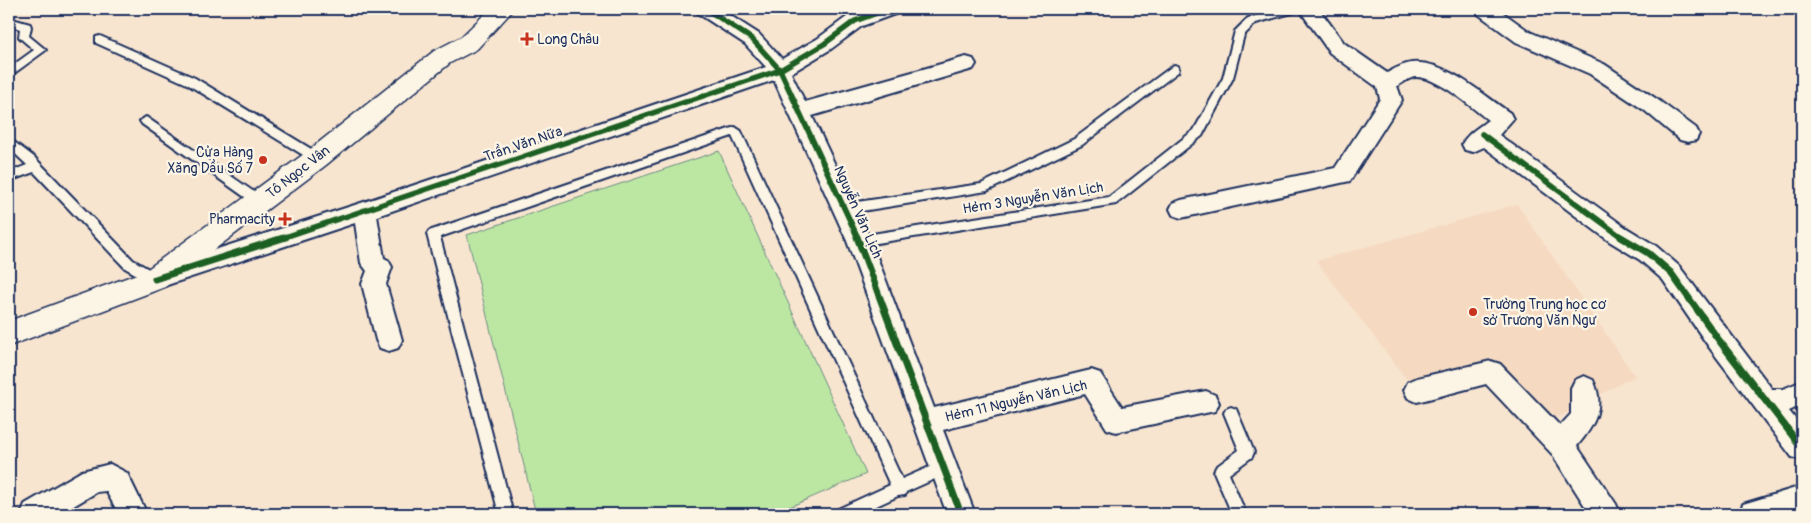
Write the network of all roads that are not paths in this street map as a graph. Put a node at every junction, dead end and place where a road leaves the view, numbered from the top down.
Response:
1 (482, 9) edge
2 (503, 9) edge
3 (706, 9) edge
4 (888, 9) edge
5 (1295, 9) edge
6 (1309, 9) edge
7 (1485, 9) edge
8 (9, 21) edge
9 (100, 40) dead end
10 (442, 57) junction
11 (966, 64) dead end
12 (1174, 69) dead end
13 (780, 70) junction
14 (9, 74) edge
15 (1386, 83) junction
16 (799, 112) junction
17 (146, 121) dead end
18 (1688, 134) dead end
19 (9, 142) edge
20 (317, 158) junction
21 (36, 166) junction
22 (9, 178) edge
23 (260, 202) junction
24 (843, 209) junction
25 (1181, 209) dead end
26 (365, 211) junction
27 (859, 241) junction
28 (155, 279) junction
29 (9, 334) edge
30 (389, 340) dead end
31 (1584, 388) dead end
32 (1417, 390) dead end
33 (1802, 392) edge
34 (1767, 401) junction
35 (1206, 403) dead end
36 (1231, 413) dead end
37 (925, 422) junction
38 (1560, 445) junction
39 (1802, 448) edge
40 (943, 468) junction
41 (900, 490) junction
42 (1802, 499) edge
43 (35, 514) edge
44 (134, 514) edge
45 (506, 514) edge
46 (843, 514) edge
47 (960, 514) edge
48 (1239, 514) edge
49 (1606, 514) edge
50 (1753, 514) edge

1 - 10 main road, Tô Ngọc Vân
2 - 10 main road, Tô Ngọc Vân
3 - 13 street, Nguyễn Văn Lịch
4 - 13 street, Trần Văn Nữa
5 - 27 lane, Hẻm 3 Nguyễn Văn Lịch
6 - 15 street
7 - 18 street
8 - 14 lane
9 - 20 lane
10 - 20 main road, Tô Ngọc Vân
11 - 16 street
12 - 24 lane
13 - 16 street, Nguyễn Văn Lịch
13 - 26 street, Trần Văn Nữa
15 - 25 street
15 - 34 street
16 - 24 street, Nguyễn Văn Lịch
17 - 23 lane
19 - 21 lane
20 - 23 main road, Tô Ngọc Vân
21 - 22 lane
21 - 28 lane
23 - 28 main road, Tô Ngọc Vân
24 - 27 street, Nguyễn Văn Lịch
26 - 28 street, Trần Văn Nữa
26 - 30 street
27 - 37 street, Nguyễn Văn Lịch
28 - 29 main road, Tô Ngọc Vân
31 - 38 street
32 - 38 street
33 - 34 street
34 - 39 street
35 - 37 street, Hẻm 11 Nguyễn Văn Lịch
36 - 48 lane
37 - 40 street, Nguyễn Văn Lịch
38 - 49 street
40 - 41 lane
40 - 47 street, Nguyễn Văn Lịch
41 - 45 lane
41 - 46 lane
42 - 50 street
43 - 44 street

